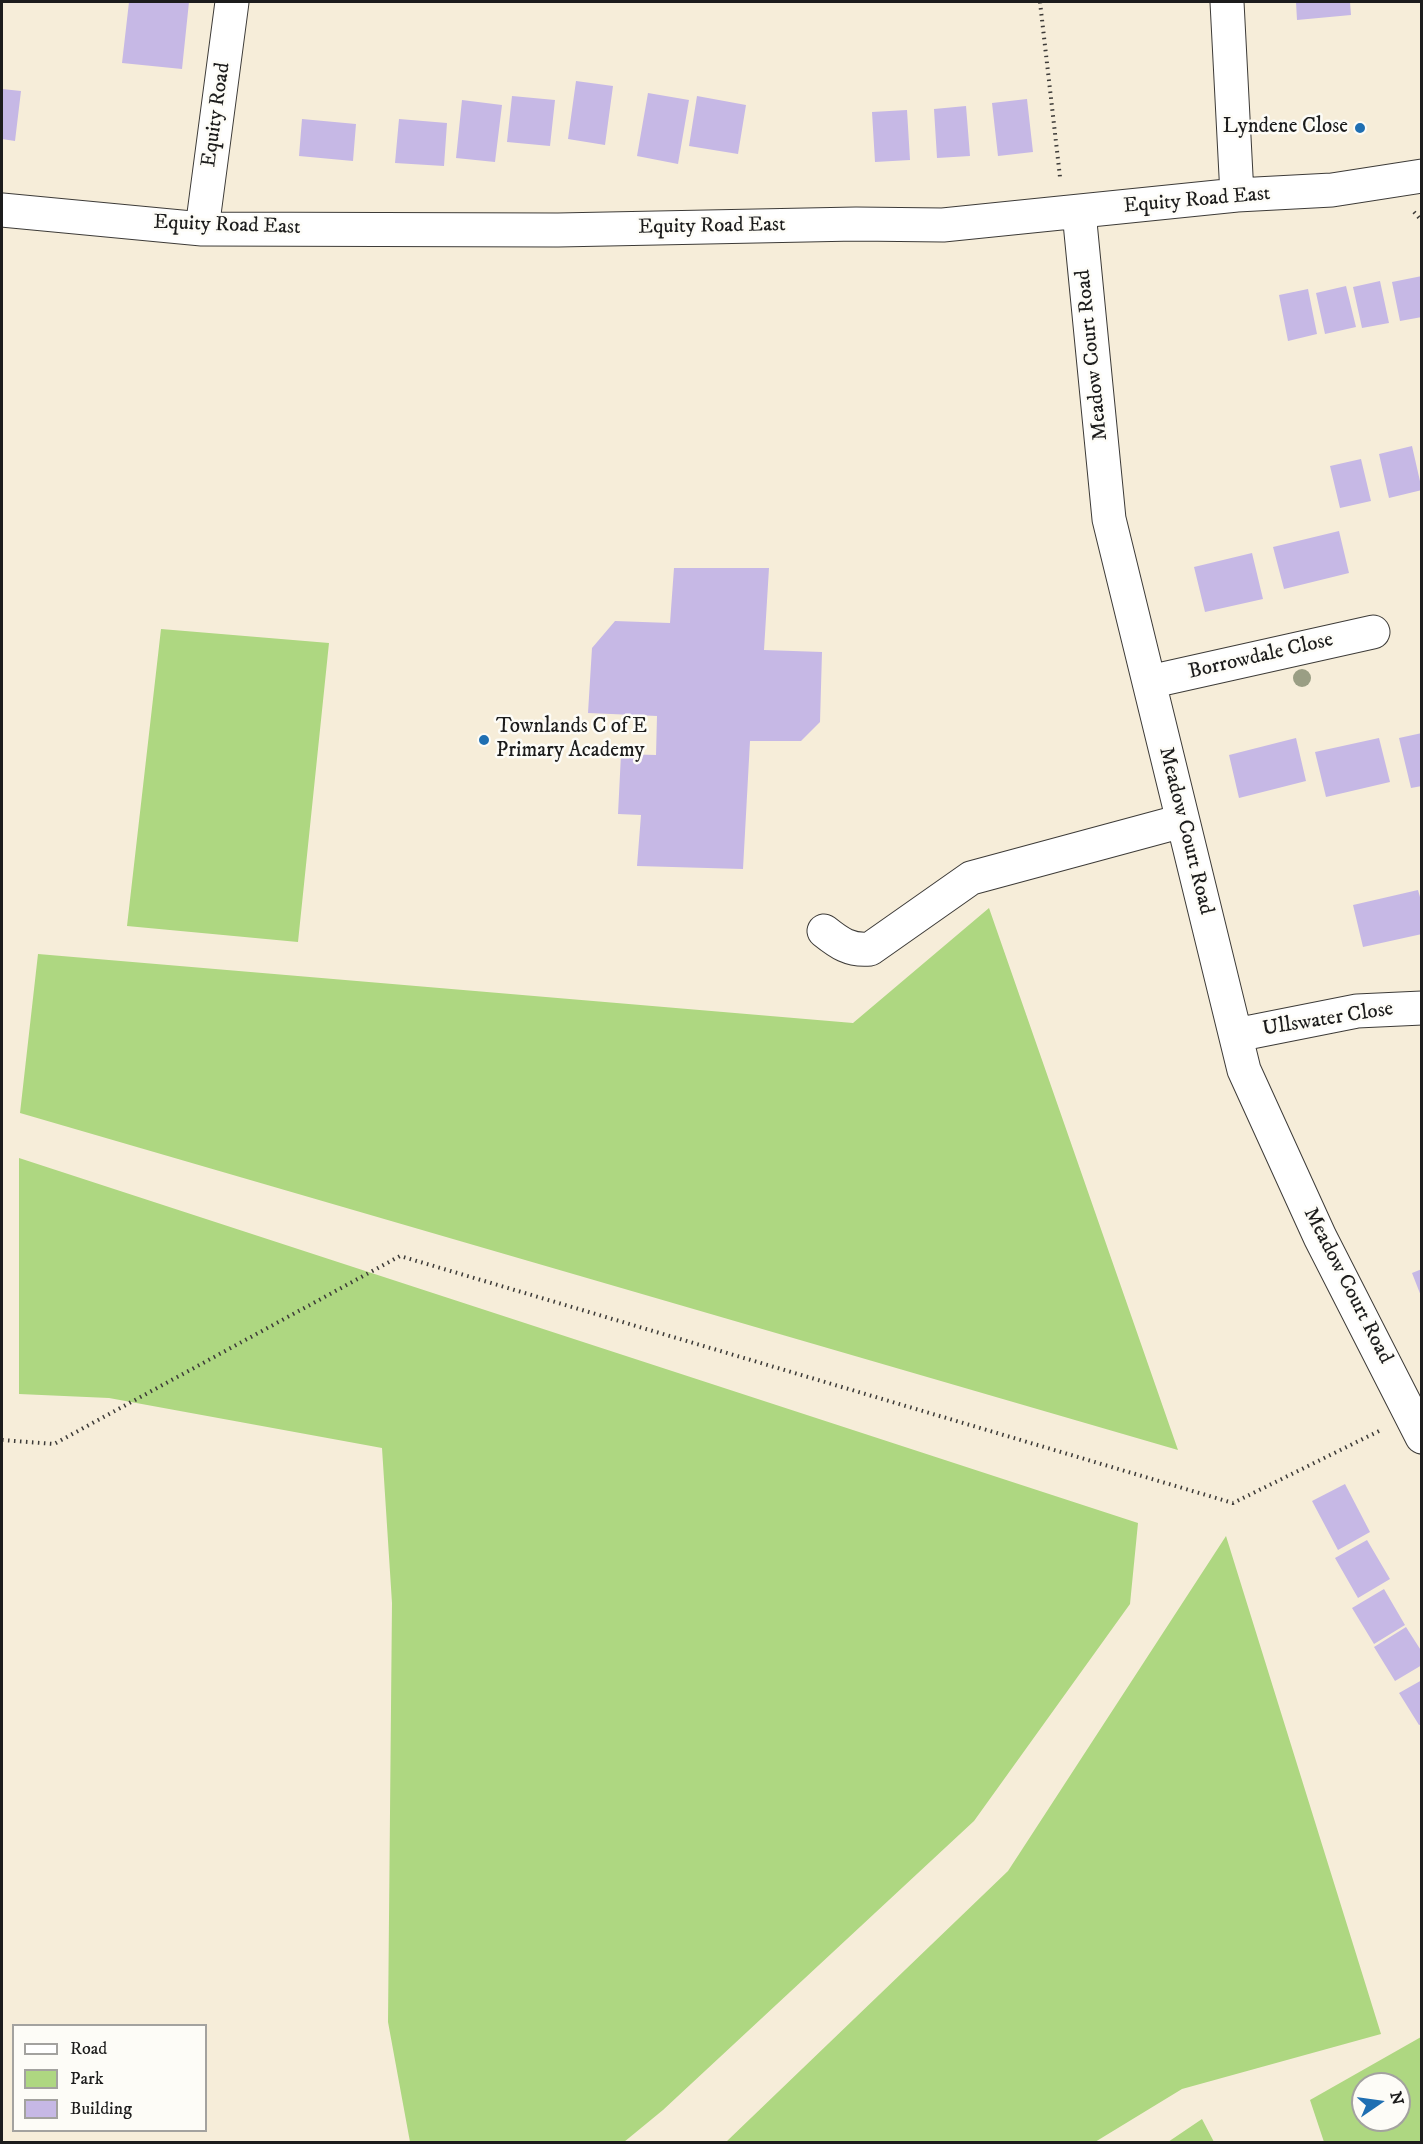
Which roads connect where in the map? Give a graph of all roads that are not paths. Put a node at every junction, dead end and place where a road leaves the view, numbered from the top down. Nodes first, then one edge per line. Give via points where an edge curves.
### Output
1 (232, 2) edge
2 (1227, 2) edge
3 (1422, 176) edge
4 (1237, 195) junction
5 (2, 210) edge
6 (1079, 212) junction
7 (202, 229) junction
8 (1373, 632) dead end
9 (1149, 682) junction
10 (1182, 821) junction
11 (824, 931) dead end
12 (1422, 1008) edge
13 (1236, 1035) junction
14 (1414, 1411) edge

1 - 7 street, Equity Road
2 - 4 street
3 - 4 street, Equity Road East via 1332,189
4 - 6 street, Equity Road East
5 - 7 street, Equity Road East
6 - 7 street, Equity Road East via 943,225
6 - 9 street, Meadow Court Road via 1109,519
8 - 9 street, Borrowdale Close
9 - 10 street, Meadow Court Road
10 - 11 street via 970,878 870,949 848,948
10 - 13 street, Meadow Court Road
12 - 13 street, Ullswater Close via 1357,1011
13 - 14 street, Meadow Court Road via 1244,1070 1320,1237

